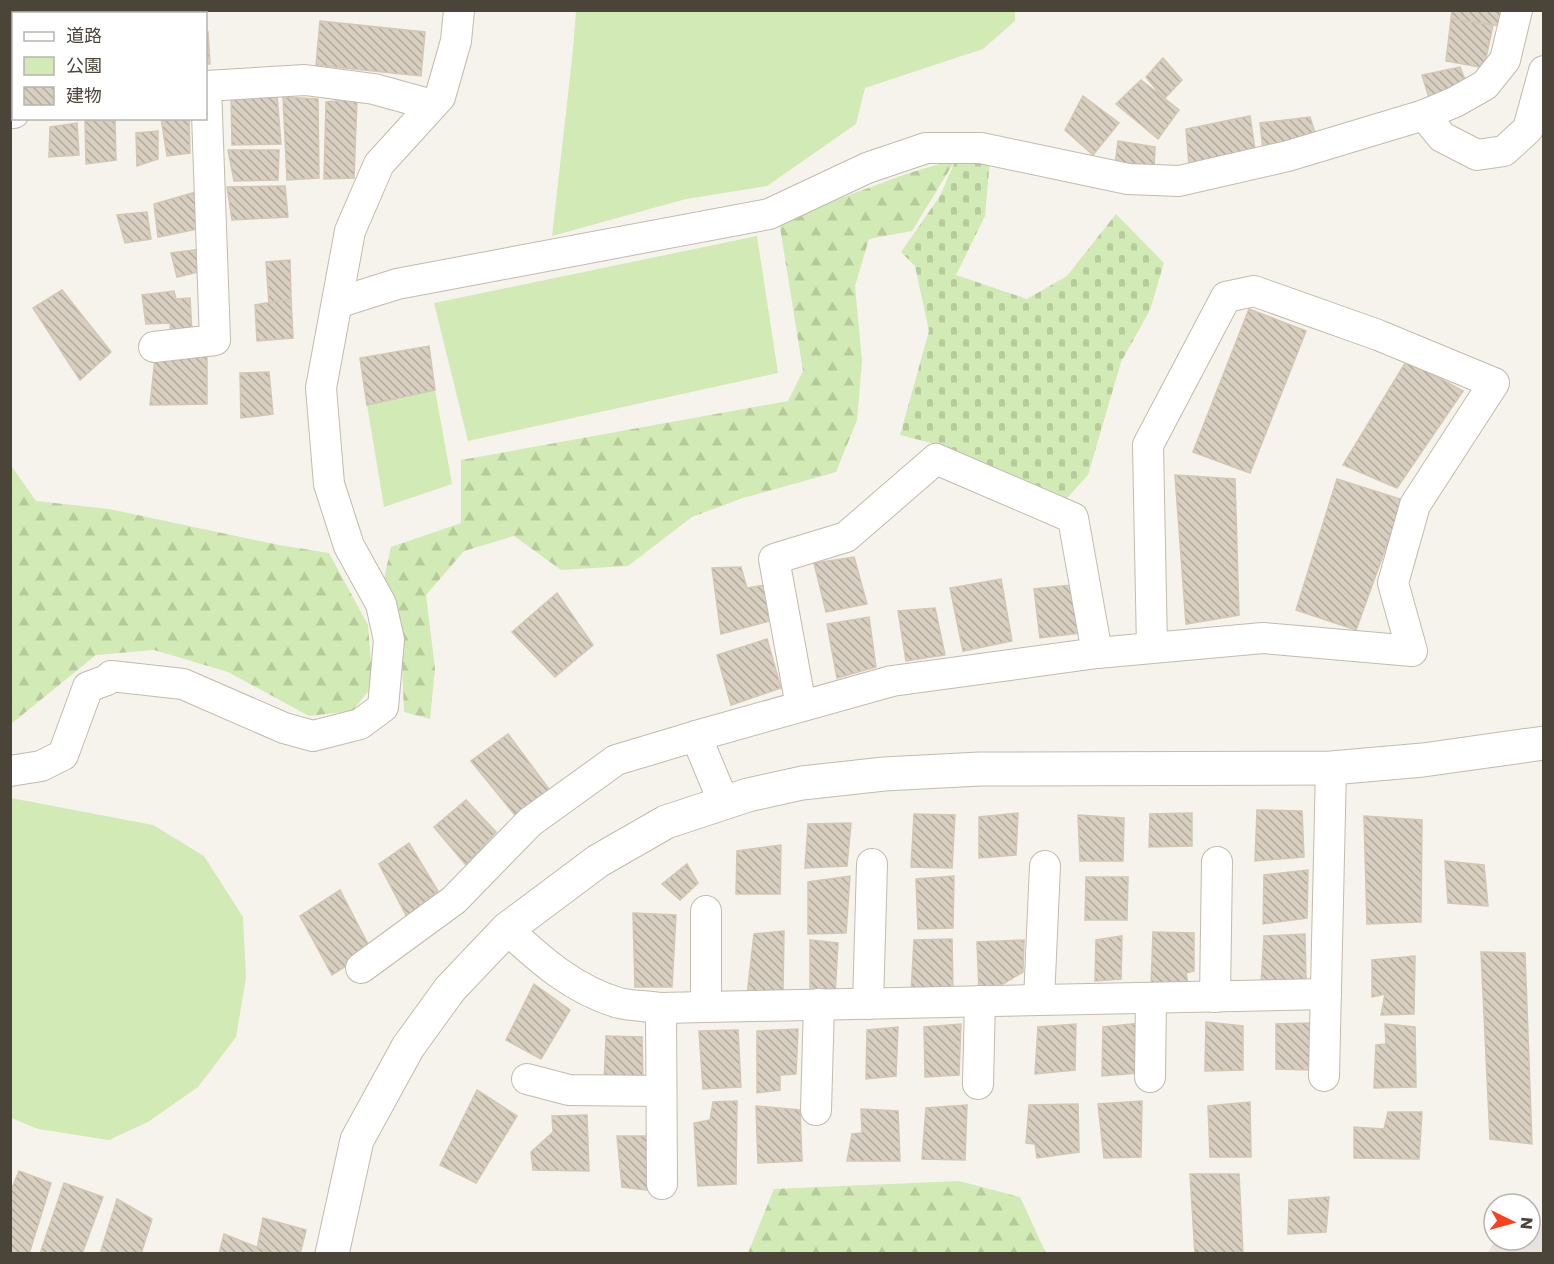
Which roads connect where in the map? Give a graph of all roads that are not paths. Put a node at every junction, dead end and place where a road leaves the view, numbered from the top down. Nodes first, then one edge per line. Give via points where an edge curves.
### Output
1 (459, 10) edge
2 (1517, 10) edge
3 (1544, 71) edge
4 (207, 86) edge
5 (432, 105) junction
6 (1424, 115) junction
7 (207, 118) edge
8 (337, 303) junction
9 (154, 347) dead end
10 (1152, 648) junction
11 (1097, 653) junction
12 (801, 706) junction
13 (696, 736) junction
14 (1544, 743) edge
15 (1331, 768) junction
16 (10, 771) edge
17 (724, 803) junction
18 (1217, 862) dead end
19 (872, 864) dead end
20 (1045, 866) dead end
21 (706, 911) dead end
22 (507, 929) junction
23 (361, 968) dead end
24 (1326, 994) junction
25 (1215, 997) junction
26 (1150, 998) junction
27 (1039, 1000) junction
28 (980, 1001) junction
29 (819, 1004) junction
30 (868, 1004) junction
31 (706, 1007) junction
32 (661, 1008) junction
33 (1324, 1076) dead end
34 (1150, 1077) dead end
35 (527, 1079) dead end
36 (978, 1084) dead end
37 (661, 1091) junction
38 (816, 1110) dead end
39 (662, 1184) dead end
40 (332, 1254) edge

1 - 5 street via 456,41 440,97
2 - 6 street via 1505,60 1485,85
3 - 6 street via 1528,129 1504,150 1477,155 1442,137
4 - 5 street via 305,80 374,89
5 - 8 street via 379,164 350,231
6 - 8 street via 1288,156 1179,181 1128,179 981,148 926,148 867,168 769,214 397,284
7 - 9 street via 214,340
8 - 16 street via 321,388 329,484 349,546 381,604 389,640 383,707 360,724 313,736 284,728 183,684 111,676 88,687 63,755 41,766
10 - 10 street via 1148,445 1226,297 1254,291 1378,334 1494,383 1415,505 1393,583 1412,651 1263,638
10 - 11 street
11 - 12 street via 892,681
11 - 12 street via 1073,518 936,459 846,537 774,559
12 - 13 street
13 - 17 street
13 - 23 street via 616,760 530,822 454,900
14 - 15 street
15 - 17 street via 980,769 884,774 802,783
15 - 24 street
17 - 22 street via 666,822 598,861
18 - 25 street
19 - 30 street
20 - 27 street
21 - 31 street
22 - 32 street via 537,957 581,988 620,1003
22 - 40 street via 450,989 408,1047 357,1140
24 - 25 street
24 - 33 street
25 - 26 street
26 - 27 street
26 - 34 street
27 - 28 street
28 - 30 street
28 - 36 street
29 - 30 street
29 - 31 street
29 - 38 street
31 - 32 street
32 - 37 street
35 - 37 street via 569,1090
37 - 39 street

